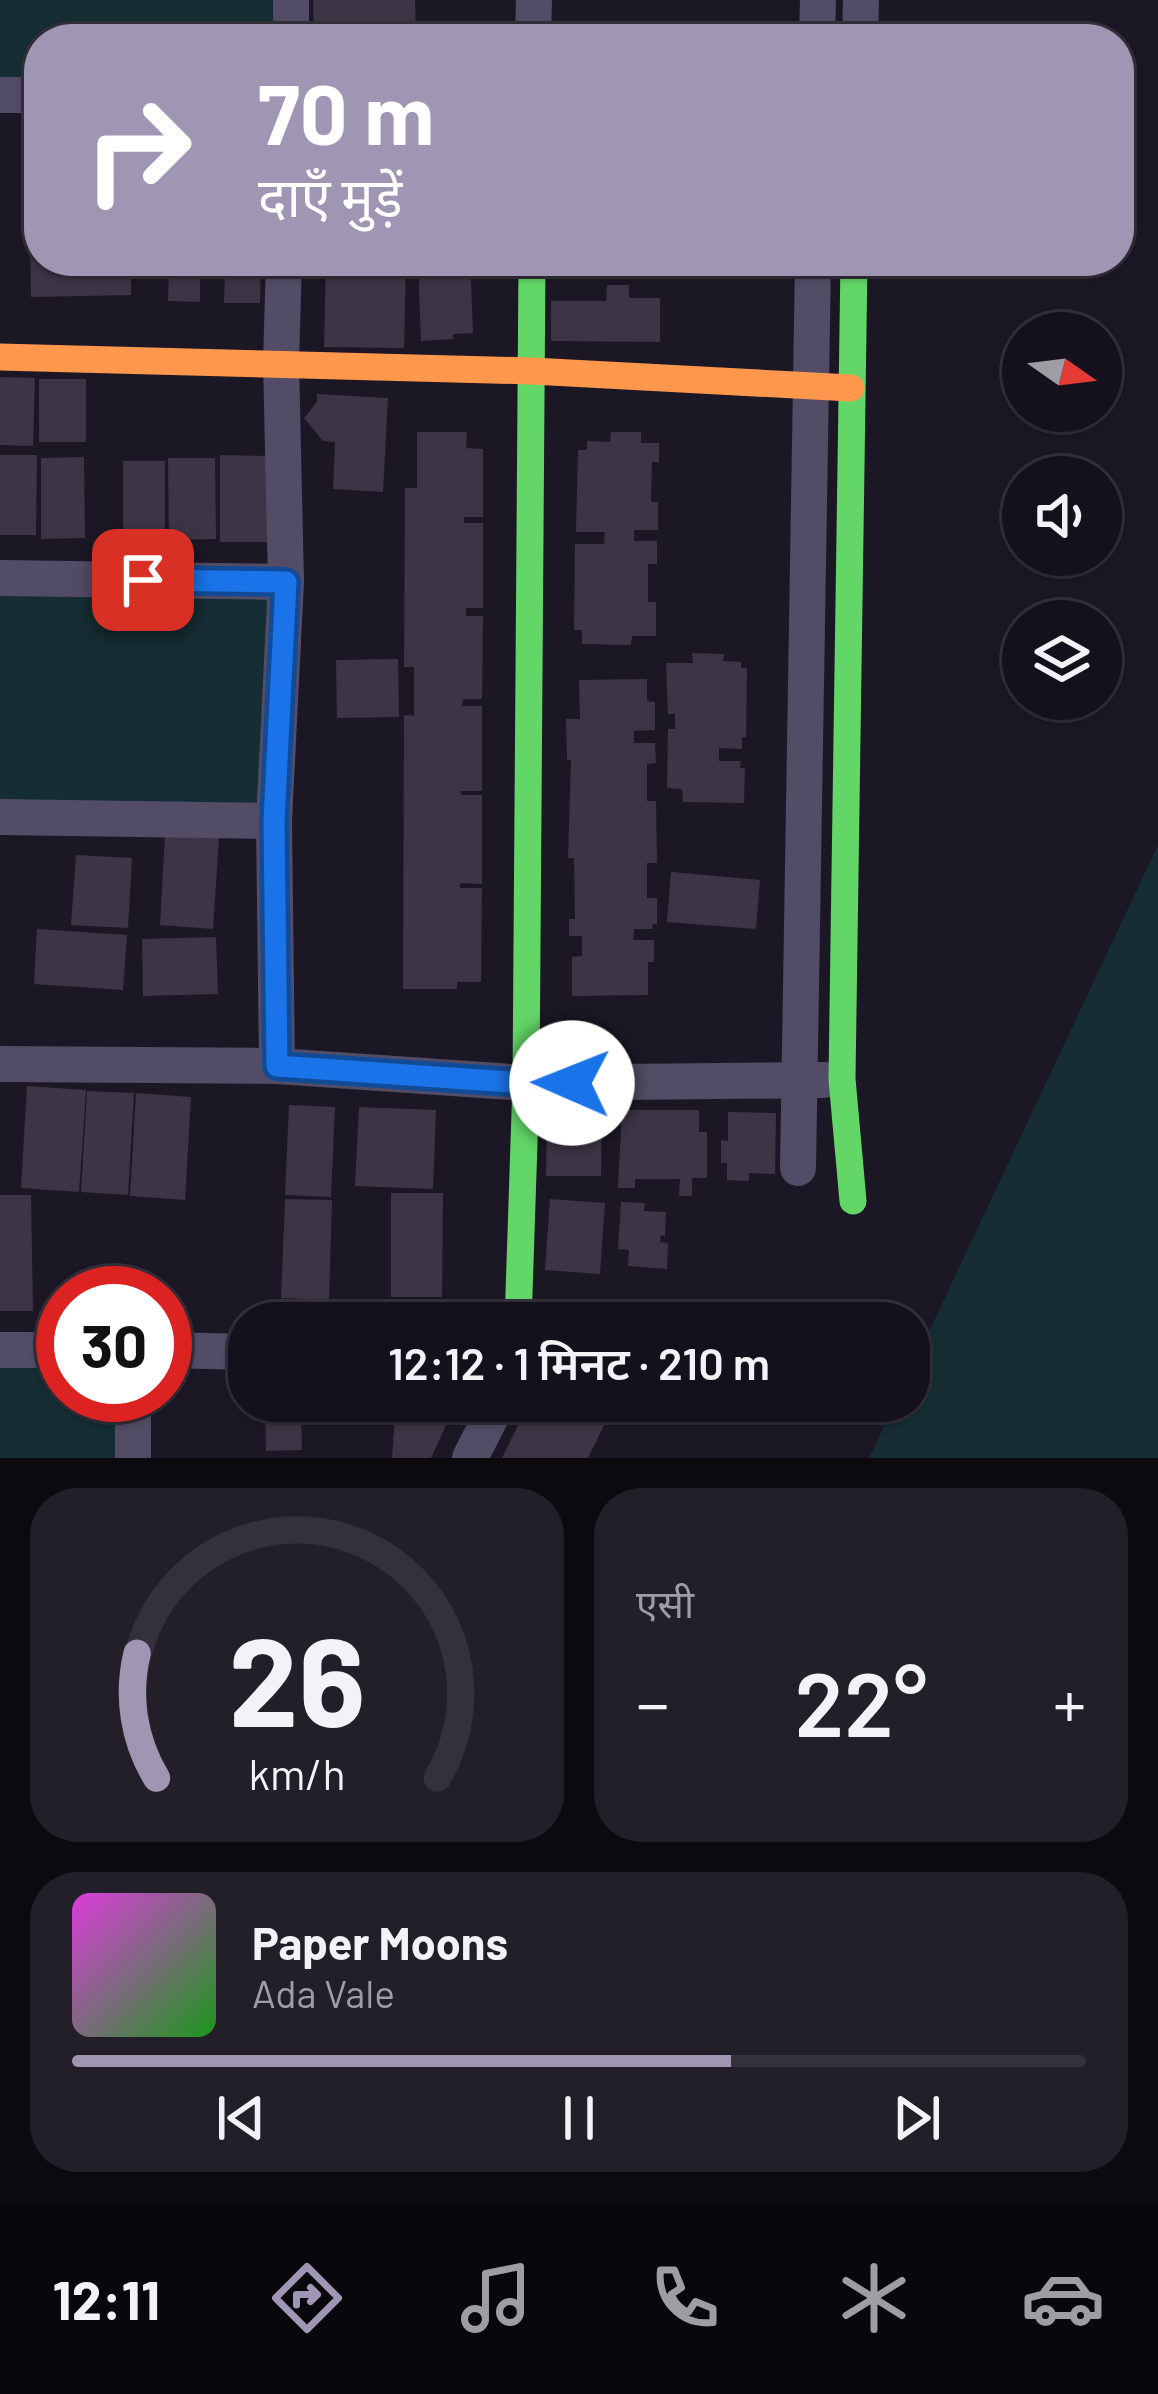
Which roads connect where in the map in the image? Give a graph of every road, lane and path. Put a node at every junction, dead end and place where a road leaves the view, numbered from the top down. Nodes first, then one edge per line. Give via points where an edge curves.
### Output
1 (284, 276) edge
2 (532, 276) edge
3 (813, 276) edge
4 (854, 276) edge
5 (0, 357) edge
6 (281, 362) junction
7 (532, 370) junction
8 (810, 386) junction
9 (851, 388) junction
10 (0, 578) edge
11 (286, 582) junction
12 (0, 817) edge
13 (274, 821) junction
14 (0, 1064) edge
15 (277, 1066) junction
16 (842, 1079) junction
17 (802, 1081) junction
18 (526, 1083) junction
19 (799, 1168) dead end
20 (854, 1201) dead end
21 (519, 1302) edge
22 (0, 1350) edge
23 (36, 1350) edge
24 (192, 1351) edge
25 (228, 1352) edge
26 (133, 1422) edge
27 (488, 1422) edge
28 (133, 1458) edge
29 (470, 1458) edge

1 - 6 street
2 - 7 street
3 - 8 street
4 - 9 street
5 - 6 street
6 - 7 street
6 - 11 street
7 - 8 street
7 - 18 street
8 - 9 street
8 - 17 street
9 - 16 street
10 - 11 street
11 - 13 street
12 - 13 street
13 - 15 street
14 - 15 street
15 - 18 street
16 - 17 street
16 - 20 street
17 - 18 street
17 - 19 street
18 - 21 street
22 - 23 street
24 - 25 street
26 - 28 street
27 - 29 street

